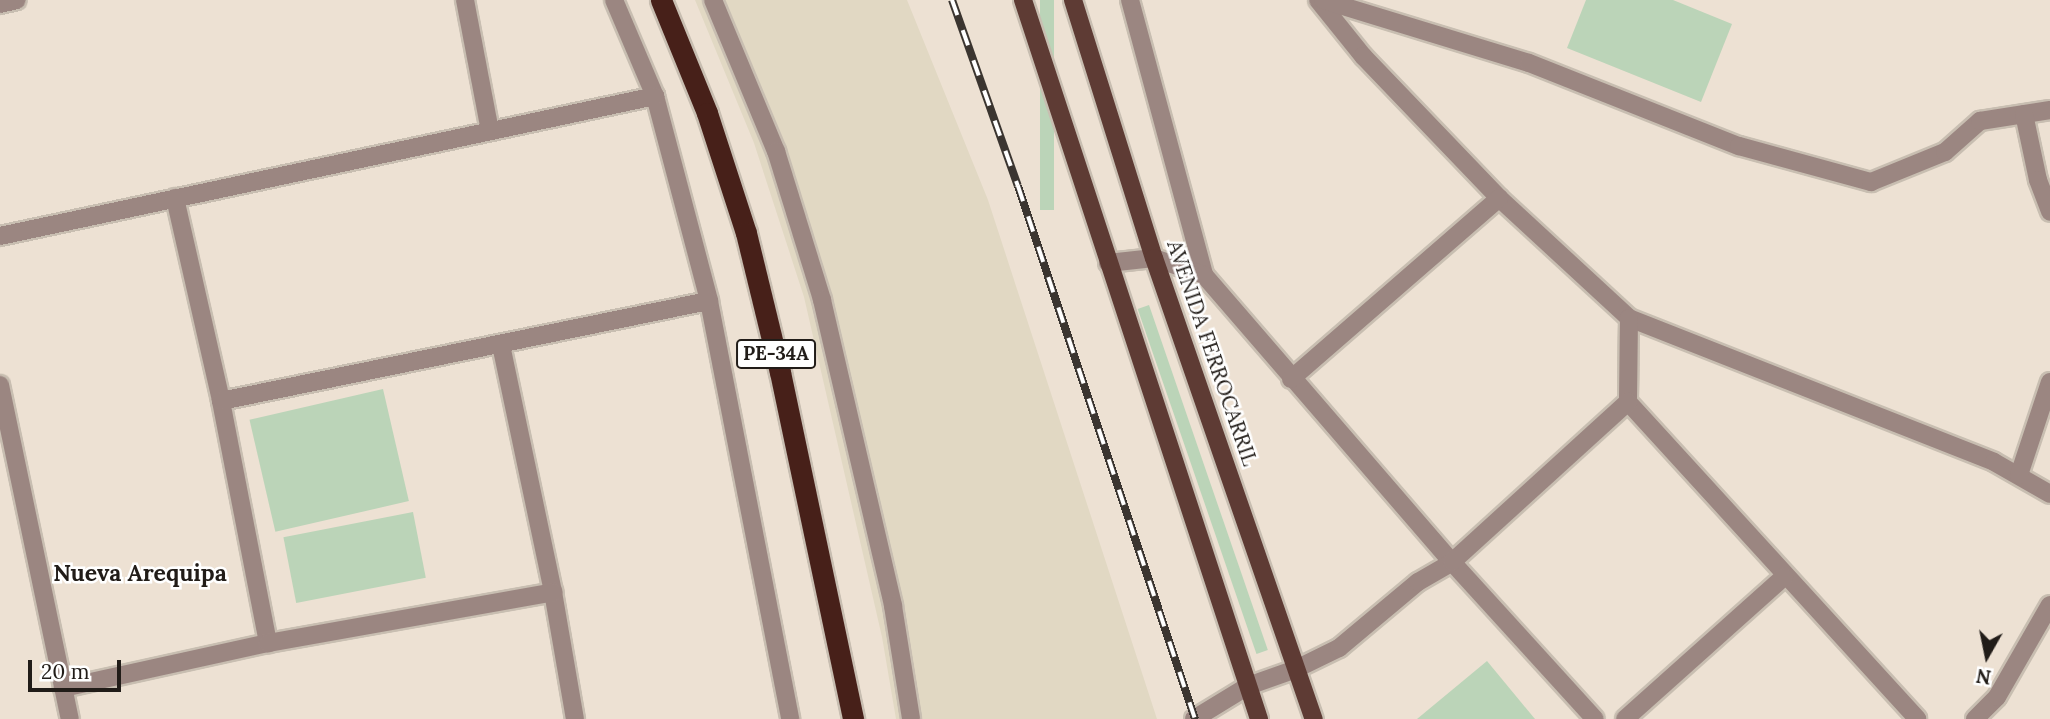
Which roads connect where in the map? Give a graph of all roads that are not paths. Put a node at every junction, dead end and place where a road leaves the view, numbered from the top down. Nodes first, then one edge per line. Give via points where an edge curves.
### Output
1 (16, 0) edge
2 (465, 0) edge
3 (614, 0) edge
4 (662, 0) edge
5 (713, 0) edge
6 (1023, 0) edge
7 (1073, 0) edge
8 (1130, 0) edge
9 (1320, 0) edge
10 (0, 4) edge
11 (656, 96) junction
12 (2050, 110) edge
13 (2024, 114) junction
14 (490, 131) junction
15 (175, 198) junction
16 (1499, 198) junction
17 (2050, 212) edge
18 (0, 236) edge
19 (1154, 258) junction
20 (1108, 263) junction
21 (1203, 275) junction
22 (709, 301) junction
23 (1629, 318) junction
24 (501, 345) junction
25 (1291, 379) junction
26 (2050, 382) edge
27 (0, 385) edge
28 (221, 401) junction
29 (1628, 402) junction
30 (2019, 475) junction
31 (2050, 494) edge
32 (1452, 562) junction
33 (1784, 576) junction
34 (554, 592) junction
35 (2050, 604) edge
36 (268, 643) junction
37 (1296, 669) junction
38 (1248, 687) junction
39 (63, 688) junction
40 (70, 719) edge
41 (575, 719) edge
42 (790, 719) edge
43 (853, 719) edge
44 (911, 719) edge
45 (1194, 719) edge
46 (1259, 719) edge
47 (1314, 719) edge
48 (1595, 719) edge
49 (1625, 719) edge
50 (1917, 719) edge
51 (1975, 719) edge

1 - 10 street
2 - 14 street
3 - 11 street
4 - 43 highway, PE-34A via 707,113 746,233
5 - 44 street via 776,151 822,300 893,606
6 - 20 main road
7 - 19 main road, AVENIDA FERROCARRIL
8 - 21 street
9 - 13 street via 1529,63 1739,146 1871,182 1945,152 1980,121
9 - 16 street via 1363,56
11 - 14 street
11 - 22 street
12 - 13 street
13 - 17 street
14 - 15 street
15 - 18 street
15 - 28 street
16 - 23 street
16 - 25 street
19 - 20 street
19 - 21 street
19 - 37 main road, AVENIDA FERROCARRIL
20 - 38 main road
21 - 25 street
22 - 24 street
22 - 42 street
23 - 29 street
23 - 30 street
24 - 28 street
24 - 34 street
25 - 32 street
26 - 30 street
27 - 39 street
28 - 36 street
29 - 32 street
29 - 33 street
30 - 31 street
32 - 37 street via 1418,582 1339,648
32 - 48 street
33 - 49 street
33 - 50 street
34 - 36 street
34 - 41 street
35 - 51 street via 1997,697
36 - 39 street
37 - 38 street
37 - 47 main road, AVENIDA FERROCARRIL
38 - 45 street
38 - 46 main road
39 - 40 street

